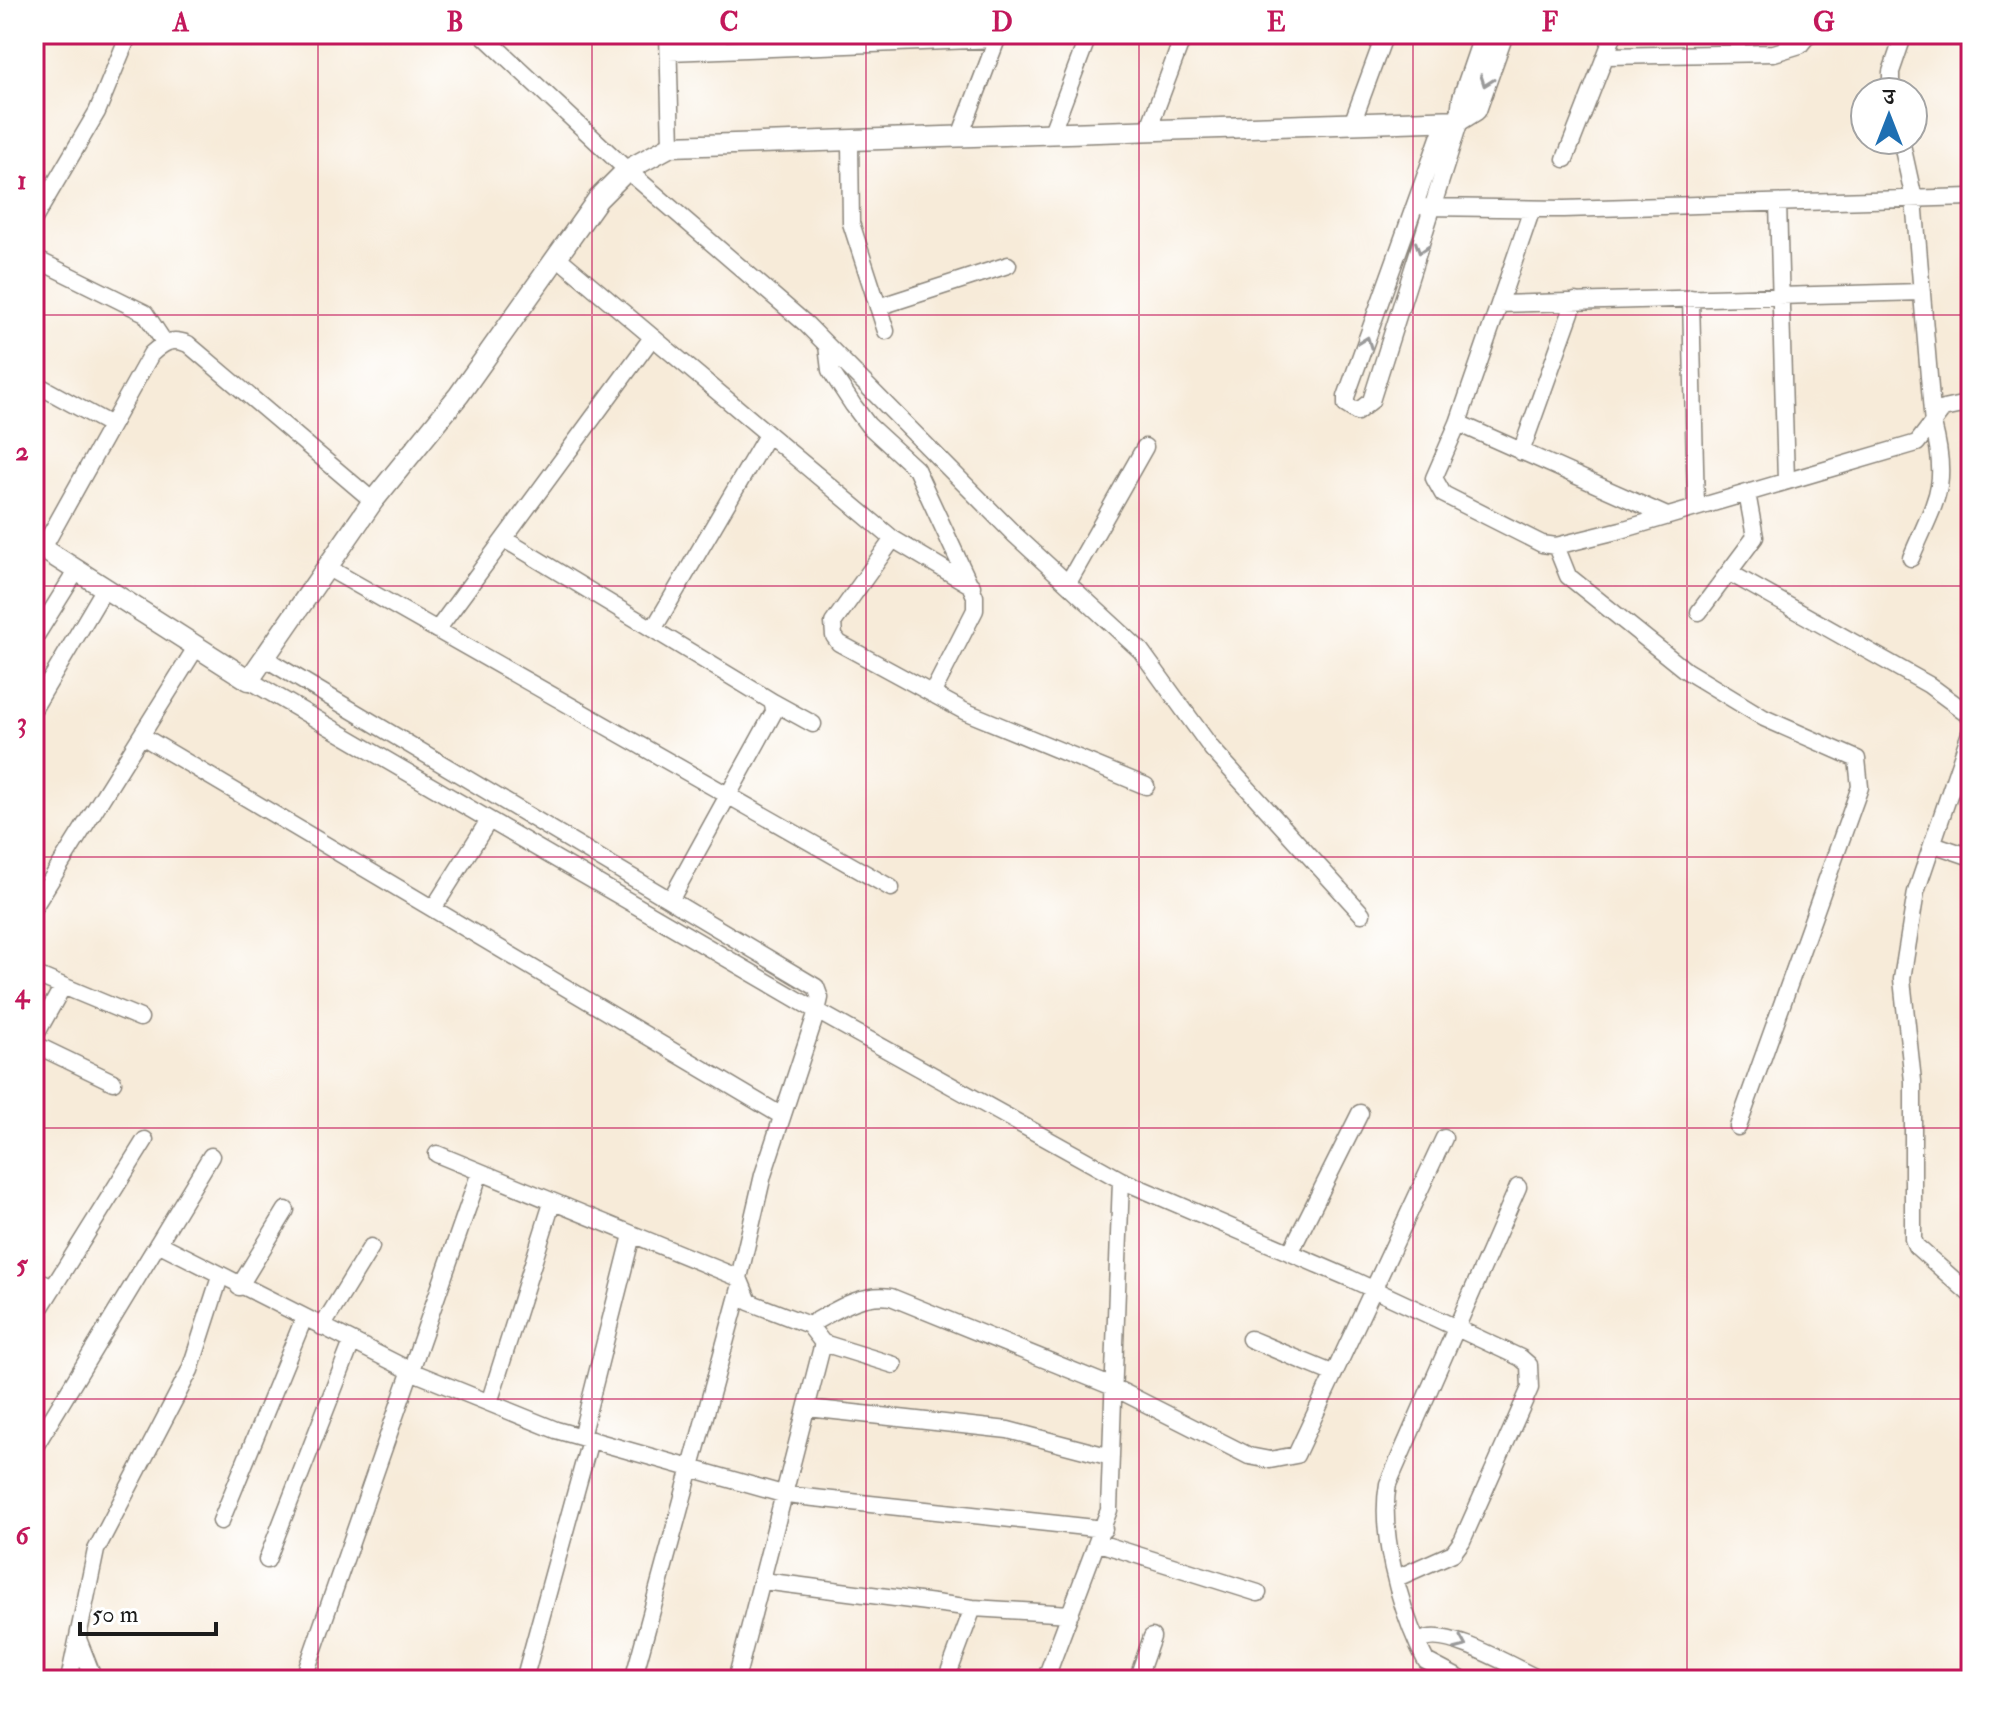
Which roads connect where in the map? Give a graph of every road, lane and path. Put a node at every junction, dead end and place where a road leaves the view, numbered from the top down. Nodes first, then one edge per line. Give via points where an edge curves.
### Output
1 (129, 34) edge
2 (482, 34) edge
3 (668, 34) edge
4 (1089, 34) edge
5 (1184, 34) edge
6 (1385, 34) edge
7 (1485, 34) edge
8 (1503, 34) edge
9 (1614, 34) edge
10 (1809, 34) edge
11 (1904, 34) edge
12 (998, 36) edge
13 (669, 52) junction
14 (1606, 56) junction
15 (1891, 76) edge
16 (1453, 120) junction
17 (1353, 121) junction
18 (1149, 128) junction
19 (1052, 132) junction
20 (960, 136) junction
21 (850, 142) junction
22 (671, 146) junction
23 (1905, 156) edge
24 (1565, 159) dead end
25 (627, 170) junction
26 (1971, 197) edge
27 (1914, 199) junction
28 (1778, 203) junction
29 (1414, 206) junction
30 (1434, 207) junction
31 (1532, 209) junction
32 (34, 219) edge
33 (556, 256) junction
34 (34, 258) edge
35 (1008, 265) dead end
36 (1922, 292) junction
37 (1780, 296) junction
38 (1691, 298) junction
39 (1575, 301) junction
40 (1499, 304) junction
41 (878, 307) junction
42 (886, 331) dead end
43 (651, 339) junction
44 (164, 342) junction
45 (827, 345) junction
46 (34, 383) edge
47 (1971, 403) edge
48 (1458, 423) junction
49 (1933, 424) junction
50 (111, 425) junction
51 (767, 435) junction
52 (1145, 447) dead end
53 (1521, 452) junction
54 (1786, 481) junction
55 (1747, 493) junction
56 (373, 501) junction
57 (1696, 508) junction
58 (1667, 516) junction
59 (504, 539) junction
60 (893, 539) junction
61 (39, 546) edge
62 (1556, 546) junction
63 (1911, 558) dead end
64 (328, 568) junction
65 (77, 570) junction
66 (1730, 573) junction
67 (1068, 583) junction
68 (972, 586) junction
69 (105, 588) junction
70 (1699, 612) dead end
71 (654, 628) junction
72 (437, 630) junction
73 (34, 639) edge
74 (197, 646) junction
75 (266, 659) junction
76 (249, 680) junction
77 (932, 694) junction
78 (773, 702) junction
79 (34, 708) edge
80 (1971, 716) edge
81 (813, 724) dead end
82 (1971, 730) edge
83 (142, 736) junction
84 (440, 763) junction
85 (425, 783) junction
86 (1146, 786) dead end
87 (728, 796) junction
88 (489, 820) junction
89 (1933, 844) junction
90 (1971, 857) edge
91 (891, 888) dead end
92 (671, 899) junction
93 (34, 907) edge
94 (433, 909) junction
95 (1362, 914) dead end
96 (34, 974) edge
97 (63, 986) junction
98 (817, 1011) junction
99 (140, 1018) dead end
100 (34, 1041) edge
101 (113, 1082) dead end
102 (1360, 1113) dead end
103 (782, 1116) junction
104 (1738, 1127) dead end
105 (1444, 1138) dead end
106 (145, 1140) dead end
107 (437, 1154) dead end
108 (211, 1156) dead end
109 (480, 1172) junction
110 (1121, 1180) junction
111 (1518, 1187) dead end
112 (552, 1203) junction
113 (286, 1210) dead end
114 (632, 1235) junction
115 (158, 1243) junction
116 (371, 1247) dead end
117 (1290, 1253) junction
118 (220, 1277) junction
119 (34, 1279) edge
120 (739, 1283) junction
121 (239, 1287) junction
122 (53, 1288) junction
123 (1373, 1289) junction
124 (1971, 1295) edge
125 (34, 1318) edge
126 (304, 1318) junction
127 (809, 1325) junction
128 (322, 1327) junction
129 (1455, 1327) junction
130 (1250, 1339) dead end
131 (352, 1342) junction
132 (823, 1343) junction
133 (894, 1365) dead end
134 (413, 1372) junction
135 (1334, 1374) junction
136 (1113, 1387) junction
137 (489, 1403) junction
138 (808, 1408) junction
139 (585, 1438) junction
140 (34, 1448) edge
141 (1111, 1457) junction
142 (691, 1468) junction
143 (786, 1495) junction
144 (221, 1521) dead end
145 (1101, 1536) junction
146 (267, 1560) dead end
147 (1397, 1578) junction
148 (763, 1581) junction
149 (1258, 1593) dead end
150 (973, 1608) junction
151 (1070, 1614) junction
152 (1152, 1637) dead end
153 (78, 1638) junction
154 (1419, 1647) junction
155 (69, 1680) edge
156 (94, 1680) edge
157 (303, 1680) edge
158 (524, 1680) edge
159 (633, 1680) edge
160 (736, 1680) edge
161 (946, 1680) edge
162 (1045, 1680) edge
163 (1137, 1680) edge
164 (1462, 1680) edge
165 (1541, 1680) edge

1 - 32 street via 97,112
2 - 25 street
3 - 13 street
4 - 19 street
5 - 18 street
6 - 17 street
7 - 16 street
8 -> 16 street via 1476,110
9 - 14 street
10 - 14 street via 1800,45 1774,53
11 - 15 street
12 - 13 street
12 - 20 street
13 - 22 street
14 - 24 street
16 - 17 street
16 - 29 street
16 - 30 street
17 - 18 street
18 - 19 street
19 - 20 street
20 - 21 street
21 - 22 street
21 - 41 street via 851,223
22 - 25 street
23 - 27 street
25 - 33 street
25 - 45 street
26 - 27 street
27 - 28 street
27 - 36 street
28 - 31 street
28 - 37 street
29 - 30 street
30 -> 29 street via 1371,401 1357,412 1346,405 1346,397
30 - 31 street
31 - 40 street
33 - 43 street
33 - 56 street via 459,395
34 - 44 street via 145,313
35 - 41 street
36 - 37 street
36 - 49 street
37 - 38 street
37 - 54 street
38 - 39 street
38 - 57 street
39 - 40 street
39 - 53 street
40 - 48 street
41 - 42 street
43 - 51 street
43 - 59 street
44 - 50 street via 151,354
44 - 56 street via 188,344
45 - 67 street
45 - 68 street via 830,370 853,405 916,469
46 - 50 street
47 - 49 street via 1943,409
48 - 53 street
48 - 62 street via 1435,486 1542,544
49 - 54 street via 1917,443
49 - 63 street via 1943,460 1941,486
50 - 61 street
51 - 60 street
51 - 71 street
52 - 67 street
53 - 58 street
54 - 55 street
55 - 57 street
55 - 66 street via 1755,537
56 - 64 street
57 - 58 street
58 - 62 street
59 - 71 street
59 - 72 street
60 - 68 street
60 - 77 street via 833,623 834,636
61 - 65 street
62 - 104 street via 1568,576 1685,670 1764,718 1842,750 1860,766 1860,787
64 - 72 street
64 - 75 street
65 - 69 street
65 - 73 street
66 - 70 street
66 - 80 street via 1929,685
67 - 95 street via 1141,651 1212,749
68 - 77 street via 975,610
69 - 74 street
69 - 79 street
71 - 78 street
72 - 87 street
74 - 76 street
74 - 83 street
75 - 76 street
75 - 84 street
76 - 85 street
77 - 86 street
78 - 81 street
78 - 87 street via 774,712
82 - 89 street
83 - 93 street
83 - 94 street
84 - 85 street
84 - 92 street
85 - 88 street
87 - 91 street
87 - 92 street
88 - 94 street
88 - 98 street
89 - 90 street
89 - 124 street via 1916,892 1902,979 1913,1092 1912,1231 1916,1246
92 - 98 street via 816,987
94 - 103 street
96 - 97 street
97 - 99 street
97 - 100 street
98 - 103 street
98 - 110 street
100 - 101 street
102 - 117 street
103 - 120 street
105 - 123 street
106 - 122 street
107 - 109 street
108 - 115 street
109 - 112 street
109 - 134 street
110 - 117 street
110 - 136 street
111 - 129 street
112 - 114 street
112 - 137 street
113 - 121 street
114 - 120 street
114 - 139 street
115 - 118 street
115 - 140 street
116 - 128 street
117 - 123 street
118 - 121 street
118 - 153 street via 190,1370 96,1550
119 - 122 street
120 - 127 street via 749,1302
120 - 142 street
121 - 126 street
122 - 125 street
123 - 129 street
123 - 135 street
126 - 128 street
126 - 144 street
127 - 132 street
127 - 136 street via 855,1300 891,1297
128 - 131 street
129 - 147 street via 1388,1484 1385,1501
129 - 147 street via 1521,1358 1529,1365 1530,1388 1462,1541 1453,1553
130 - 135 street
131 - 134 street
131 - 146 street
132 - 133 street
132 - 138 street
134 - 137 street
134 - 157 street
135 - 136 street via 1296,1455 1288,1459 1249,1456
136 - 141 street
137 - 139 street
138 - 141 street via 1008,1430
138 - 143 street
139 - 142 street
139 - 158 street
141 - 145 street via 1109,1510
142 - 143 street
142 - 159 street
143 - 145 street
143 - 148 street
145 - 149 street
145 - 151 street
147 - 154 street via 1402,1610
148 - 150 street
148 - 160 street
150 - 151 street
150 - 161 street
151 - 162 street
152 - 163 street
153 - 155 street
153 - 156 street
154 - 164 street via 1426,1661
154 -> 165 street via 1436,1635

